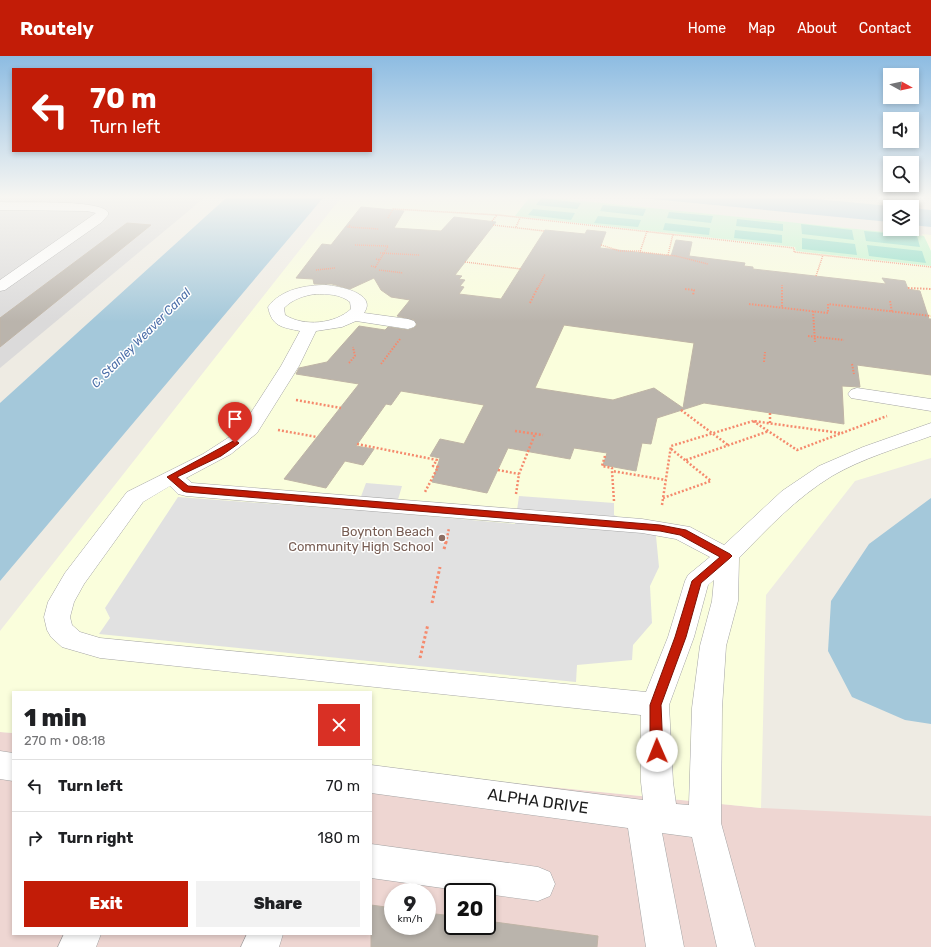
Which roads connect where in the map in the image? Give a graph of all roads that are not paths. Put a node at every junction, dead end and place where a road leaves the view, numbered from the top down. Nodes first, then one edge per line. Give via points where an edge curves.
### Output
1 (68, 240) edge
2 (0, 287) edge
3 (353, 316) junction
4 (408, 324) road end
5 (310, 327) junction
6 (857, 394) dead end
7 (931, 405) edge
8 (931, 429) edge
9 (172, 477) junction
10 (727, 556) junction
11 (656, 705) junction
12 (0, 766) edge
13 (12, 767) edge
14 (372, 779) edge
15 (651, 816) junction
16 (705, 823) junction
17 (372, 861) edge
18 (538, 884) dead end
19 (83, 935) edge
20 (265, 935) edge
21 (77, 947) edge
22 (260, 947) edge
23 (665, 947) edge
24 (736, 947) edge

1 - 2 street
3 - 4 street
3 - 5 street via 330,325
3 - 5 street via 360,308 358,300 333,290 298,293 284,299 276,307 279,319 292,325
5 - 9 street via 296,356 250,429 227,449
6 - 7 street
8 - 10 street via 846,461 813,479 774,511
9 - 10 street via 186,489 660,528 682,532
9 - 11 street via 135,497 74,579 61,602 57,617 60,630 71,640 100,648
10 - 11 street via 697,581
10 - 16 street via 725,601 713,646 707,708
11 - 15 street via 658,782
12 - 13 street
14 - 15 street, ALPHA DRIVE
15 - 16 street, ALPHA DRIVE
15 - 23 street
16 - 24 street
17 - 18 street
19 - 21 street
20 - 22 street

